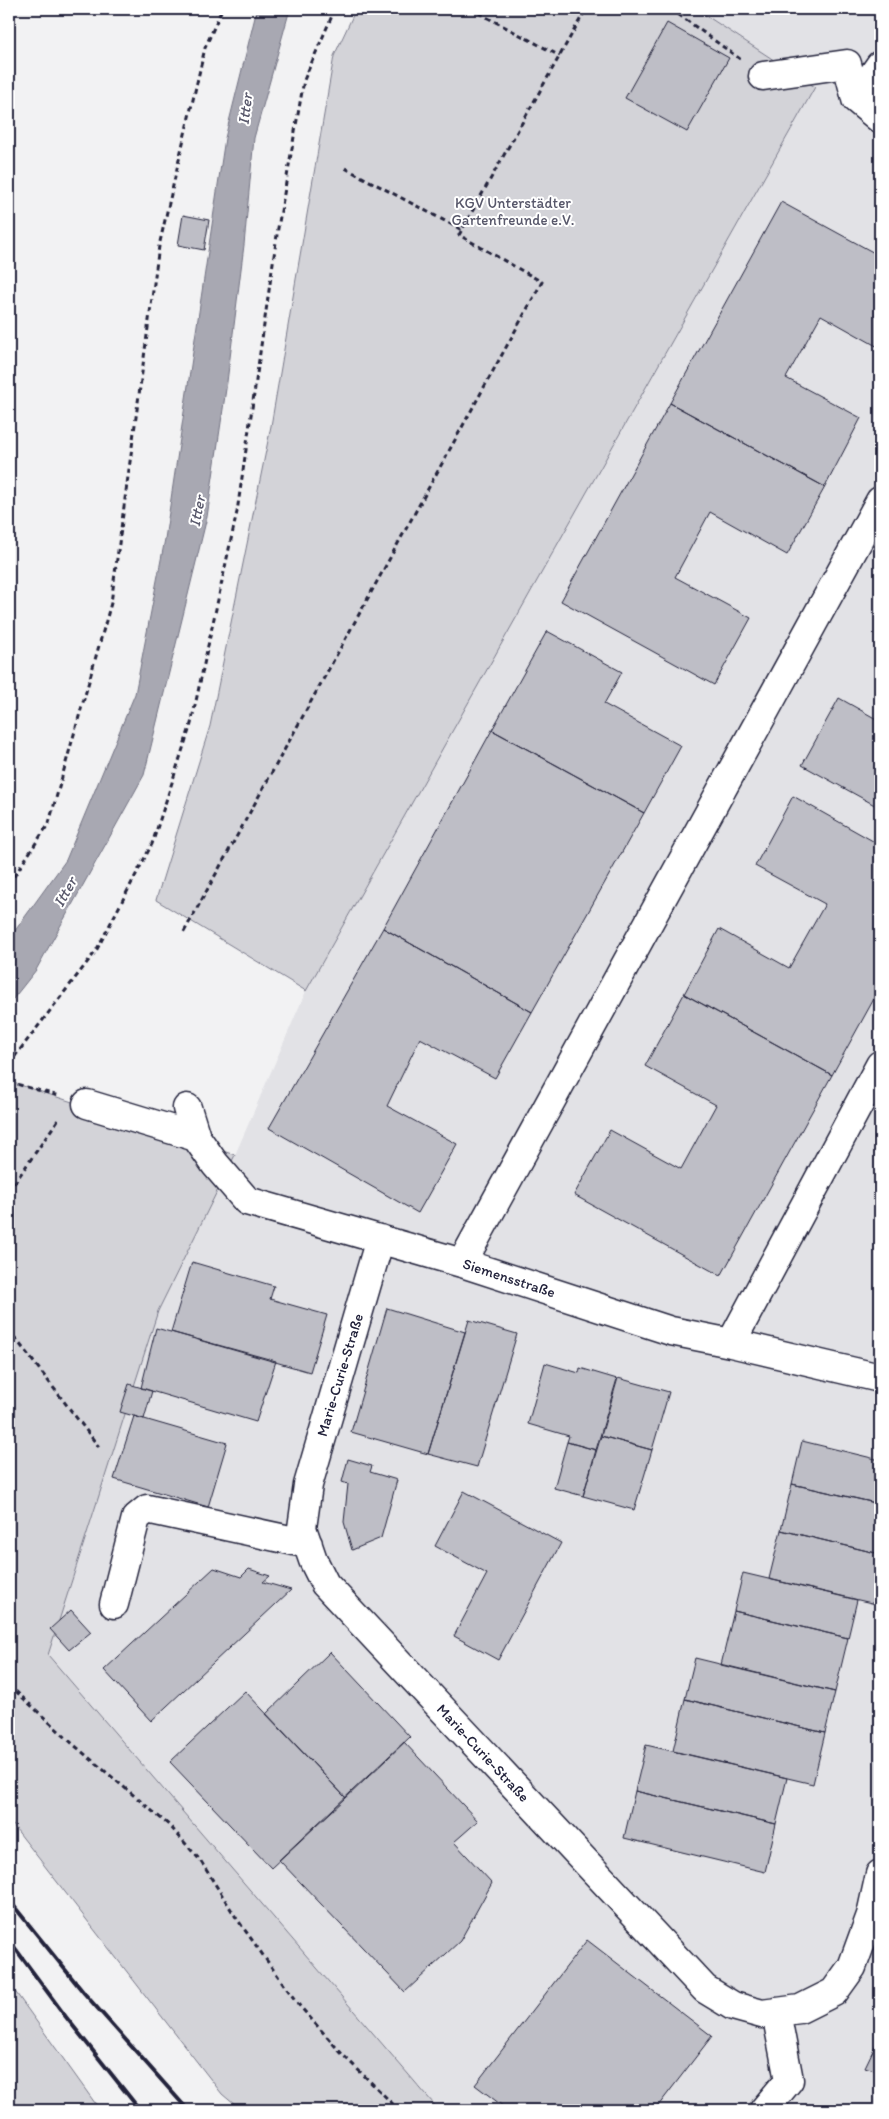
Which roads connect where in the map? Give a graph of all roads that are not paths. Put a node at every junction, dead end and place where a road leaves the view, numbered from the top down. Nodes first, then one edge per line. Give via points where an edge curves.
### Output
1 (880, 65) edge
2 (763, 76) road end
3 (856, 99) junction
4 (880, 119) edge
5 (880, 501) edge
6 (880, 1065) edge
7 (79, 1102) road end
8 (187, 1108) dead end
9 (196, 1136) junction
10 (380, 1239) junction
11 (462, 1263) junction
12 (731, 1343) junction
13 (880, 1378) edge
14 (308, 1544) junction
15 (114, 1604) dead end
16 (880, 1874) edge
17 (776, 2012) junction
18 (764, 2110) edge

1 - 3 street
2 - 3 street via 847,64
3 - 4 street
5 - 11 street
6 - 12 street
7 - 9 street
8 - 9 street, Siemensstraße
9 - 10 street, Siemensstraße via 247,1201
10 - 11 street, Siemensstraße
10 - 14 street, Marie-Curie-Straße via 308,1485 302,1528
11 - 12 street, Siemensstraße via 671,1331
12 - 13 street, Siemensstraße
14 - 15 street via 147,1509 136,1518
14 - 17 street, Marie-Curie-Straße via 325,1584 705,1990 733,2006 762,2014
16 - 17 street, Marie-Curie-Straße via 871,1915 852,1967 834,1992 800,2009
17 - 18 street via 790,2080

